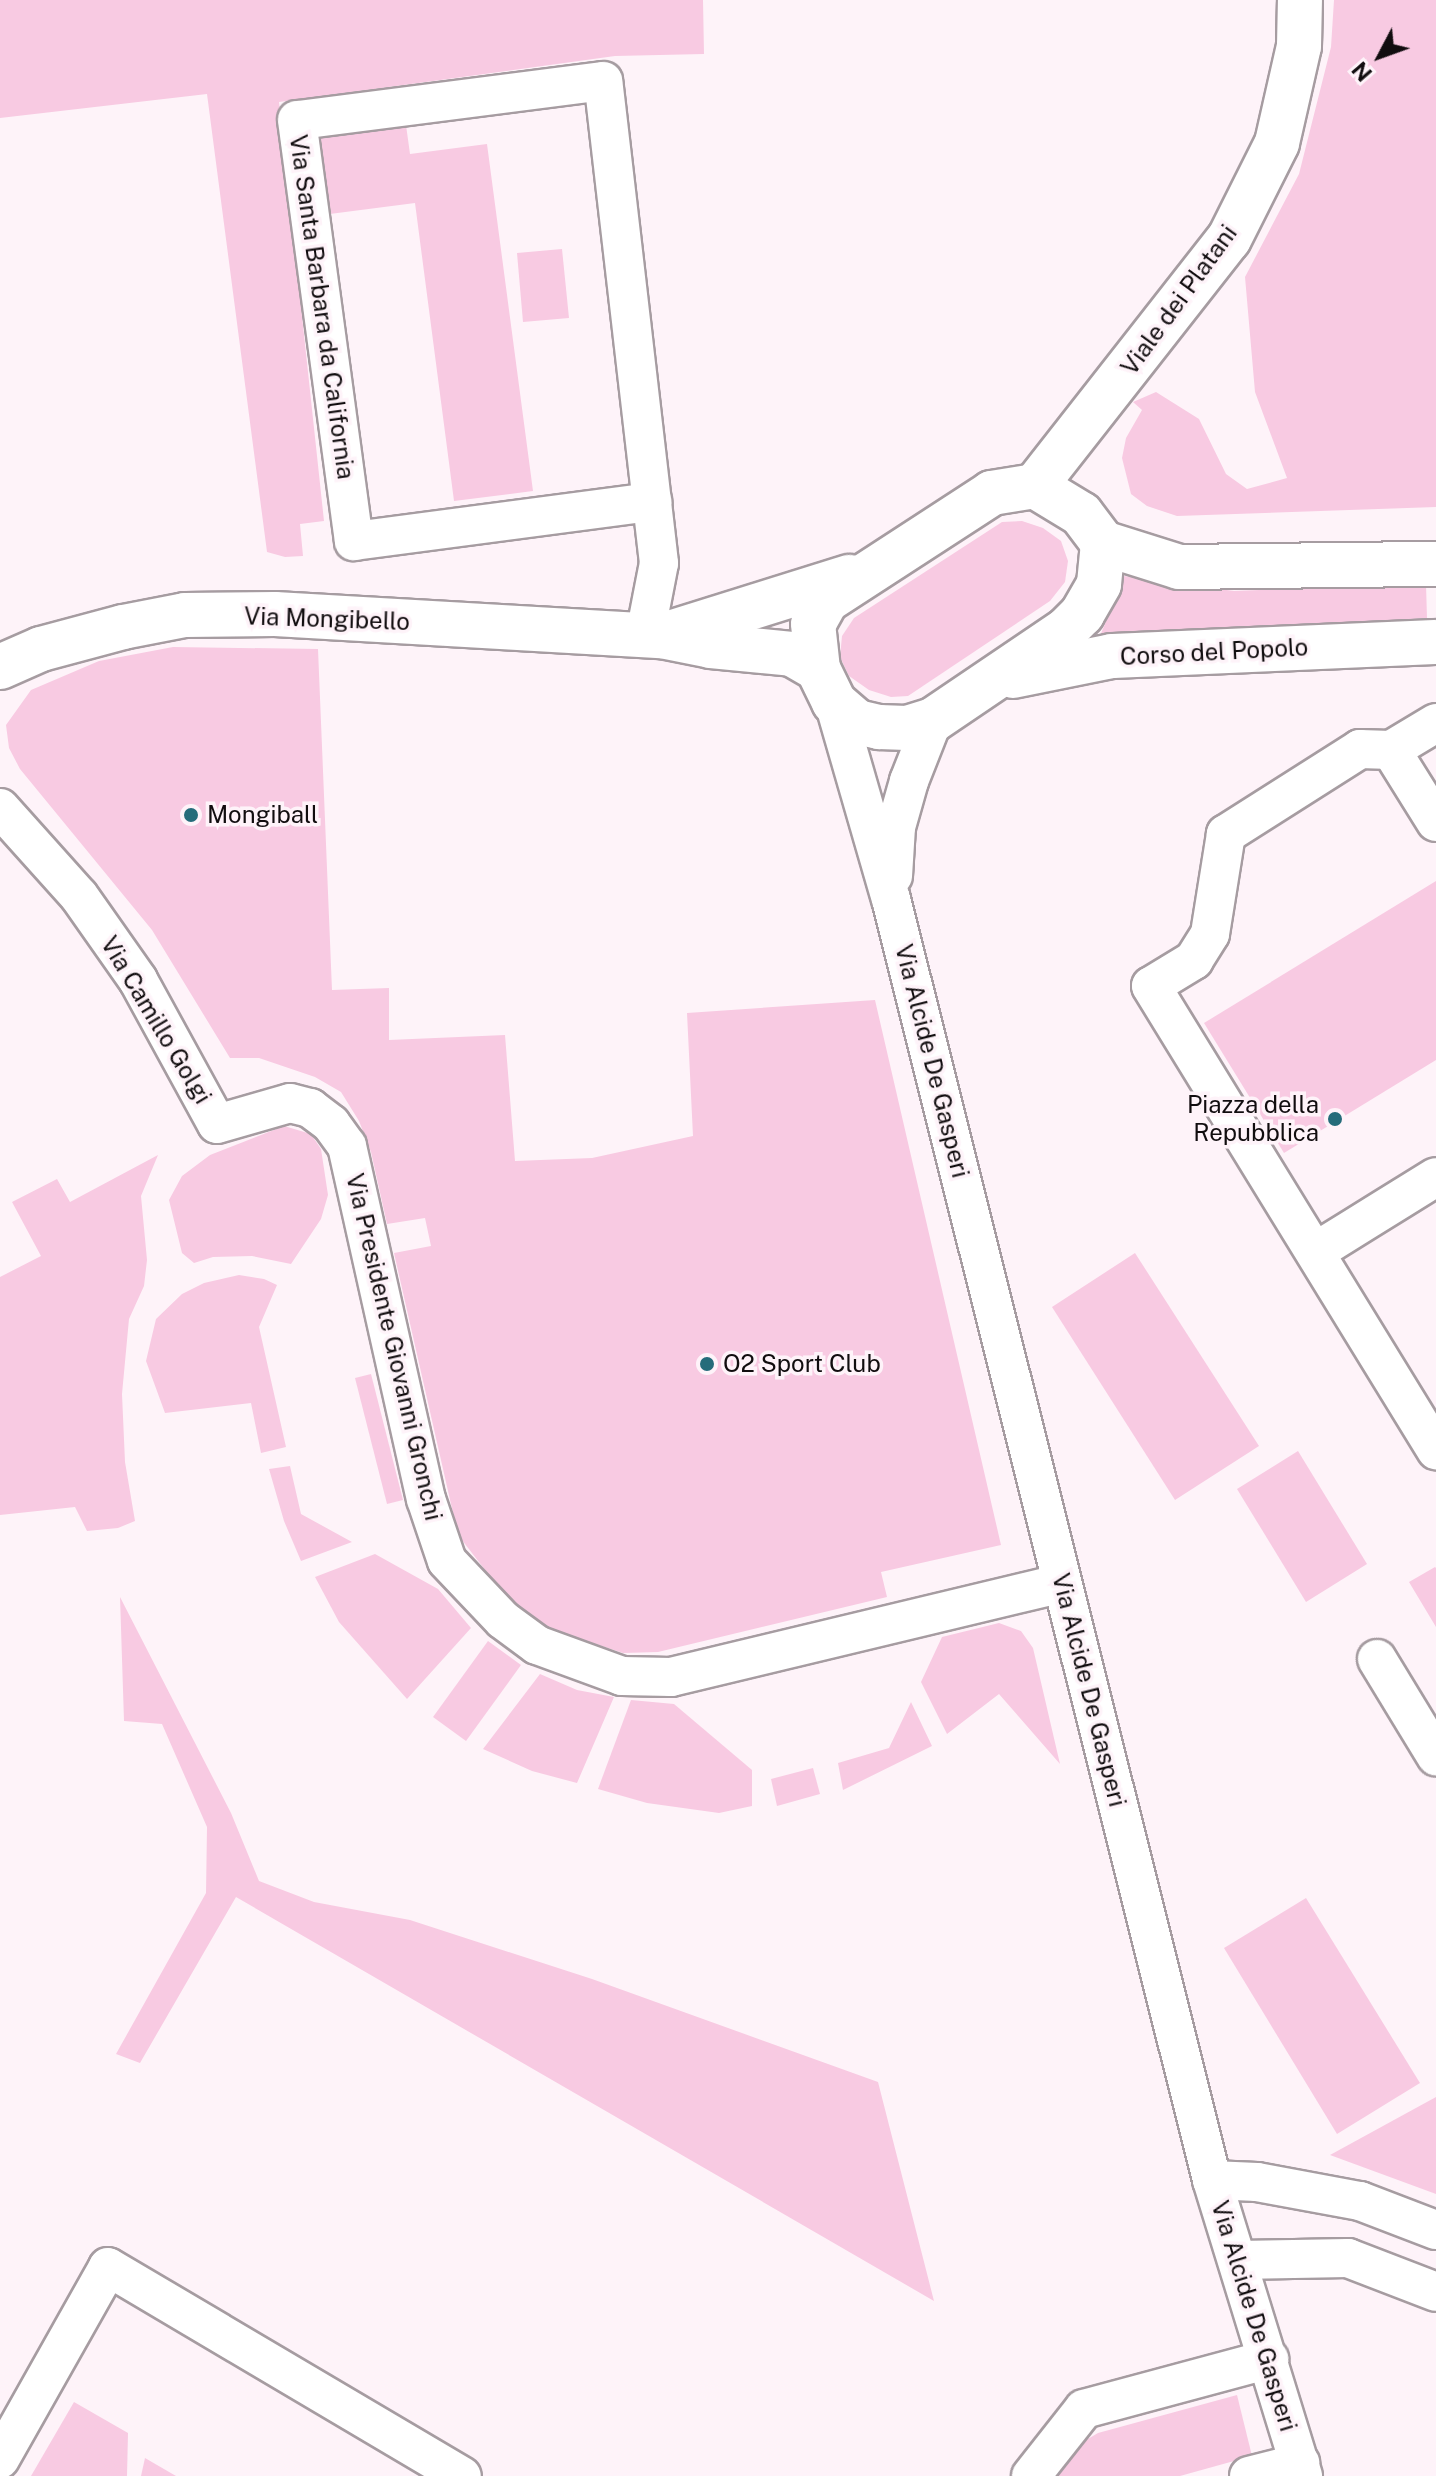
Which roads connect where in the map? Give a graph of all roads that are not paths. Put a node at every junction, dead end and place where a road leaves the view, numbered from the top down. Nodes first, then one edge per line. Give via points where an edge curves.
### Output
1 (1300, 0) edge
2 (1035, 486) junction
3 (652, 502) junction
4 (1103, 543) junction
5 (1436, 564) edge
6 (873, 568) junction
7 (653, 636) junction
8 (1436, 642) edge
9 (0, 667) edge
10 (995, 680) junction
11 (826, 685) junction
12 (933, 720) junction
13 (1436, 723) edge
14 (1391, 750) junction
15 (0, 808) edge
16 (1436, 822) edge
17 (891, 899) junction
18 (217, 1124) joint
19 (1436, 1177) edge
20 (1315, 1252) junction
21 (1436, 1450) edge
22 (1062, 1583) junction
23 (1377, 1659) dead end
24 (1436, 1756) edge
25 (1212, 2180) junction
26 (1436, 2230) edge
27 (1239, 2260) junction
28 (1436, 2292) edge
29 (1269, 2359) junction
30 (0, 2459) edge
31 (1301, 2470) edge
32 (462, 2476) edge
33 (1031, 2476) edge
34 (1249, 2476) edge

1 - 2 street, Viale dei Platani via 1299,46 1277,143 1229,239
2 - 4 street via 1081,514
2 - 6 street via 992,493
3 - 3 street, Via Santa Barbara da California via 603,81 297,120 354,541
3 - 7 street, Via Santa Barbara da California via 659,563
4 - 5 street via 1179,567
4 - 10 street via 1099,584 1082,614
6 - 7 street
6 - 11 street via 826,601 813,624
7 - 9 street, Via Mongibello via 275,614 185,615 41,649
7 - 11 street via 792,654
8 - 10 street, Corso del Popolo via 1112,656
10 - 12 street
11 - 12 street via 857,722 907,728
11 - 17 street, Via Alcide De Gasperi
12 - 17 street via 896,827
13 - 14 street
14 - 16 street
14 - 20 street via 1360,749 1226,834 1210,934 1194,960 1151,986
15 - 18 street, Via Camillo Golgi via 79,896 138,980
17 - 22 street, Via Alcide De Gasperi
18 - 22 street, Via Presidente Giovanni Gronchi via 290,1103 310,1108 347,1146 426,1499 447,1561 503,1620 537,1645 622,1676 671,1677
19 - 20 street
20 - 21 street
22 - 25 street, Via Alcide De Gasperi
23 - 24 street
25 - 26 street via 1257,2182 1360,2201
25 - 27 street, Via Alcide De Gasperi
27 - 28 street via 1348,2258
27 - 29 street, Via Alcide De Gasperi
29 - 31 street, Via Alcide De Gasperi
29 - 33 street via 1084,2409
30 - 32 street via 108,2267
31 - 34 street

